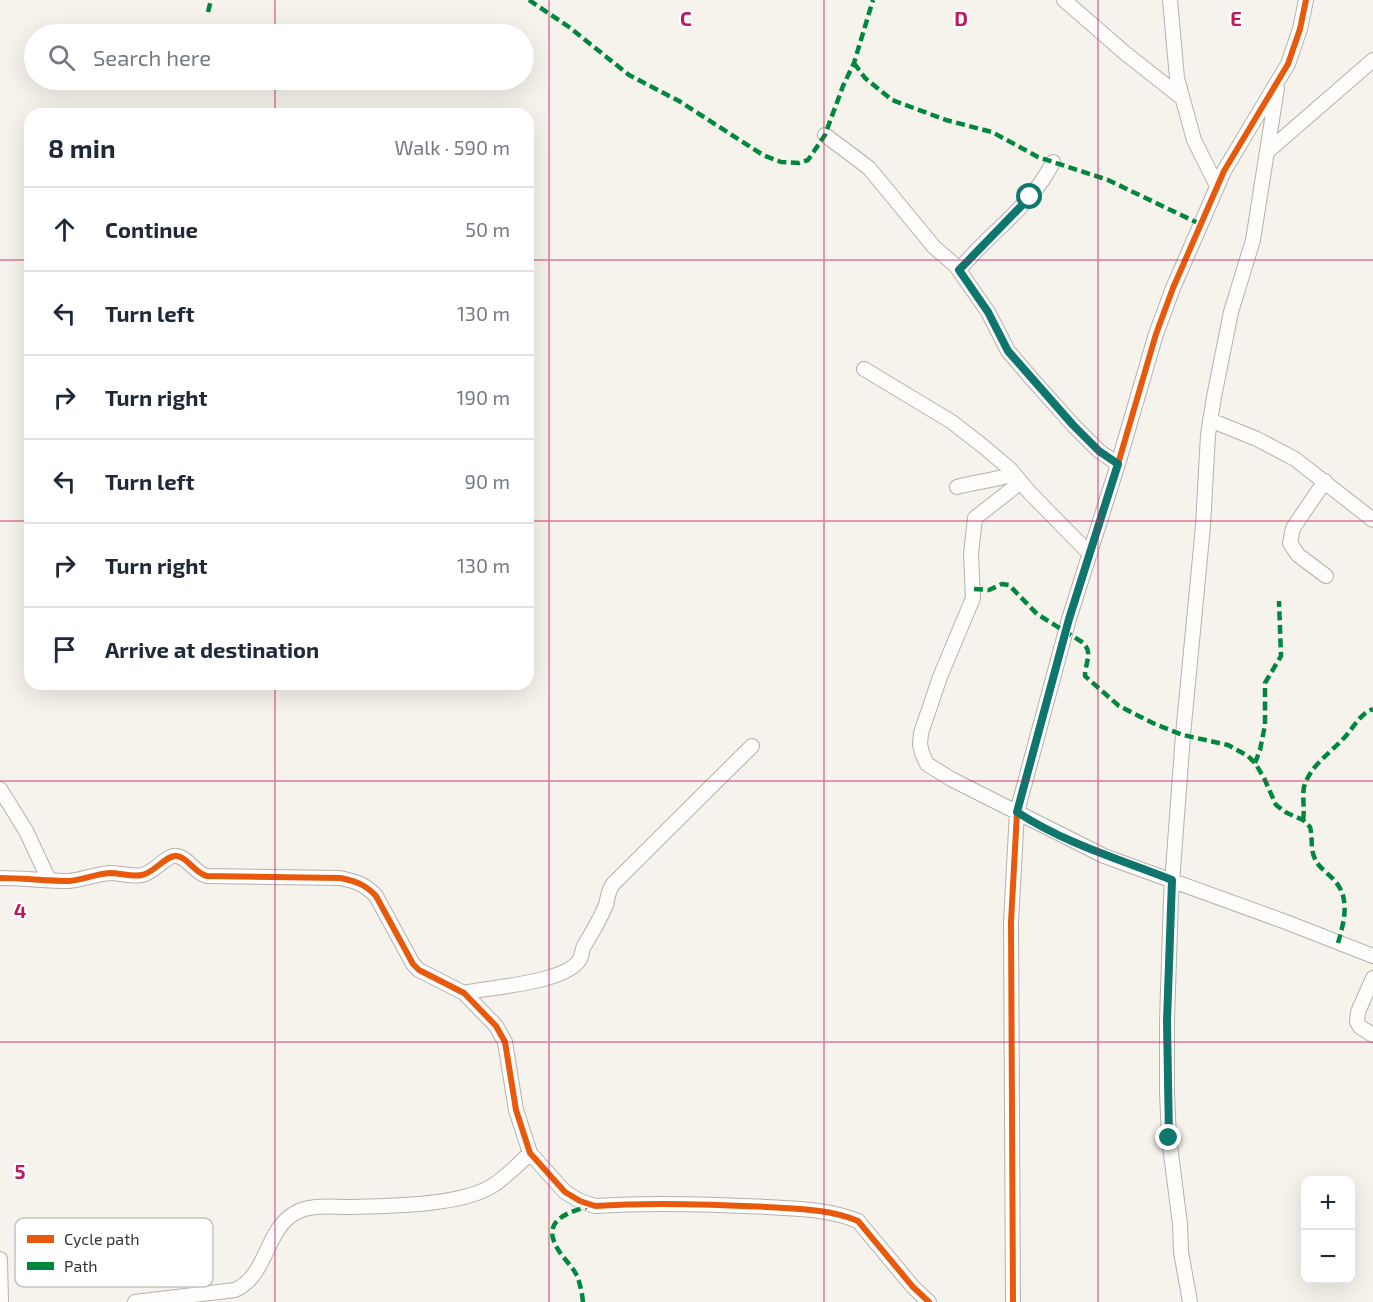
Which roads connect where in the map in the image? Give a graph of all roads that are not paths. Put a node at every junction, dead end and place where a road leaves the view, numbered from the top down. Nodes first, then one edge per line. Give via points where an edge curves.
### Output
1 (1064, 0) edge
2 (1170, 0) edge
3 (1306, 0) edge
4 (1373, 60) edge
5 (1278, 80) junction
6 (1182, 98) junction
7 (825, 135) dead end
8 (1267, 152) junction
9 (1053, 162) dead end
10 (1217, 186) junction
11 (959, 270) junction
12 (864, 369) dead end
13 (1210, 420) junction
14 (1118, 464) junction
15 (1018, 478) junction
16 (1325, 481) junction
17 (957, 487) dead end
18 (1373, 520) edge
19 (1090, 554) junction
20 (1326, 576) dead end
21 (752, 746) dead end
22 (0, 789) edge
23 (1017, 812) junction
24 (0, 878) edge
25 (48, 880) junction
26 (1172, 880) junction
27 (1373, 957) edge
28 (1373, 978) edge
29 (464, 993) junction
30 (1373, 1035) edge
31 (530, 1153) junction
32 (0, 1259) edge
33 (1, 1302) edge
34 (135, 1302) edge
35 (929, 1302) edge
36 (1013, 1302) edge
37 (1190, 1302) edge

1 - 6 street
2 - 6 street
3 - 5 street via 1288,64
4 - 8 street
5 - 8 street
5 - 10 street
6 - 10 street via 1194,140
7 - 11 street via 869,168 934,247
8 - 13 street via 1253,240 1231,312
9 - 11 street via 1030,197
10 - 14 street via 1155,334
11 - 14 street via 988,312 1008,351 1073,425
12 - 15 street via 952,422
13 - 16 street via 1295,459
13 - 26 street
14 - 19 street
15 - 17 street
15 - 19 street
15 - 23 street via 975,518 971,554 973,598 940,677 920,744 924,760 931,768
16 - 18 street
16 - 20 street via 1293,528 1290,543 1298,555
19 - 23 street
21 - 29 street via 613,884 576,964 529,983
22 - 25 street via 26,831
23 - 26 street via 1096,852
23 - 36 street via 1011,922
24 - 25 street
25 - 29 street via 69,881 112,873 140,876 176,856 207,876 340,878 359,882 376,896 413,964
26 - 27 street
26 - 37 street via 1167,1092 1169,1138
28 - 30 street via 1357,1018 1360,1027
29 - 31 street via 496,1026 505,1042 516,1110
31 - 34 street via 491,1187 464,1197 295,1212 284,1222 245,1285 235,1290
31 - 35 street via 565,1192 595,1206 730,1205 820,1210 845,1216 858,1221
32 - 33 street

